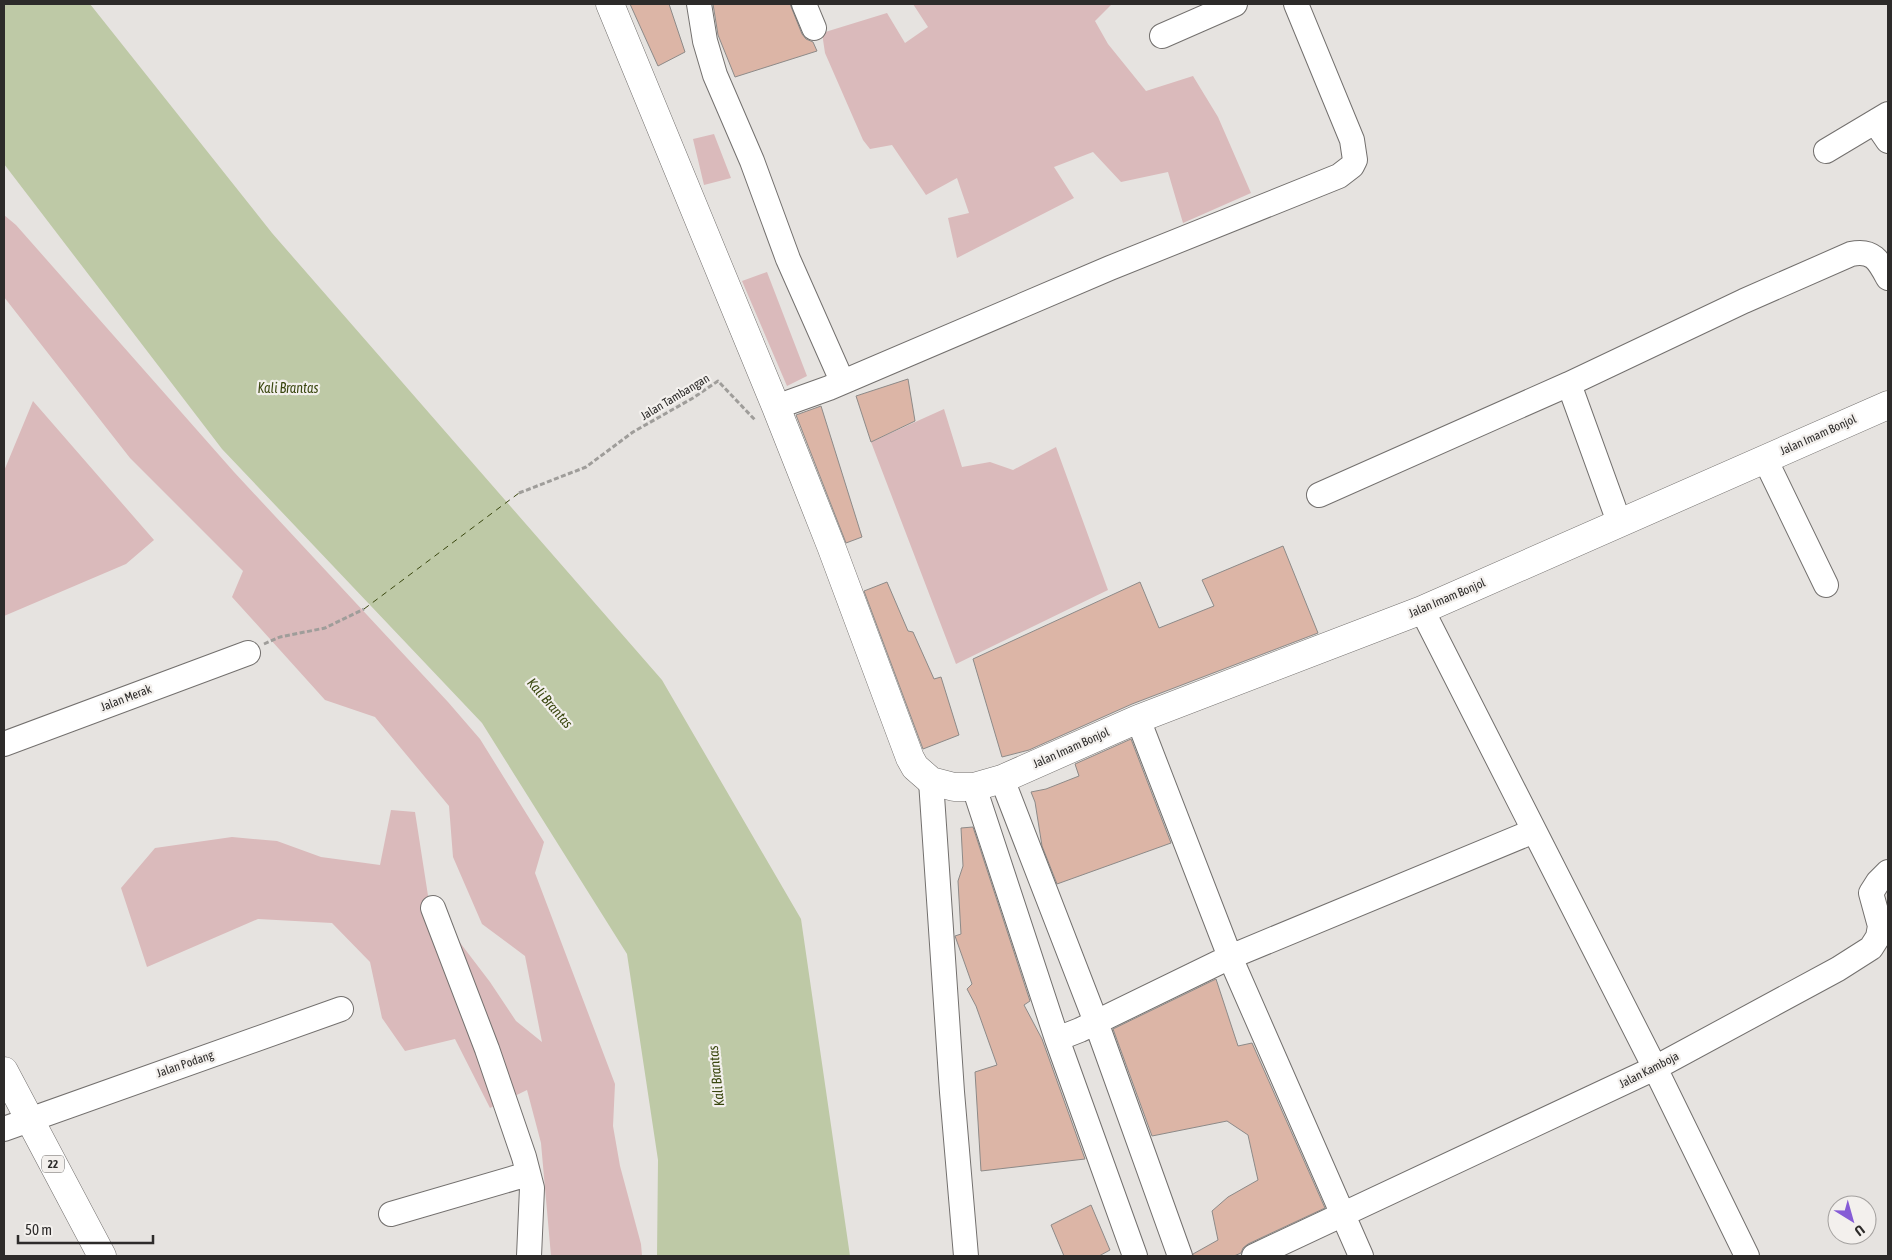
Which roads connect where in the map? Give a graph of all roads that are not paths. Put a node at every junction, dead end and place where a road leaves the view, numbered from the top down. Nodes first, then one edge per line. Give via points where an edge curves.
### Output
1 (610, 4) edge
2 (699, 4) edge
3 (804, 4) edge
4 (1235, 4) edge
5 (1296, 4) edge
6 (814, 28) dead end
7 (1162, 36) dead end
8 (1882, 118) edge
9 (1888, 141) edge
10 (1826, 151) dead end
11 (1888, 278) edge
12 (1569, 384) junction
13 (827, 388) junction
14 (1888, 405) edge
15 (767, 415) junction
16 (1765, 459) junction
17 (1318, 495) dead end
18 (1619, 522) junction
19 (1826, 585) dead end
20 (1422, 610) junction
21 (248, 652) road end
22 (1138, 719) junction
23 (4, 744) edge
24 (931, 781) junction
25 (987, 784) junction
26 (1534, 831) junction
27 (1888, 872) edge
28 (433, 908) dead end
29 (1230, 957) junction
30 (341, 1009) dead end
31 (1088, 1026) junction
32 (1058, 1039) junction
33 (1655, 1068) junction
34 (4, 1071) edge
35 (30, 1119) junction
36 (4, 1129) edge
37 (528, 1174) junction
38 (391, 1214) dead end
39 (1343, 1216) junction
40 (102, 1256) edge
41 (529, 1256) edge
42 (966, 1256) edge
43 (1135, 1256) edge
44 (1180, 1256) edge
45 (1254, 1256) edge
46 (1361, 1256) edge
47 (1747, 1256) edge

1 - 15 main road
2 - 13 street via 715,74 788,259
3 - 6 street
4 - 7 street
5 - 13 street via 1352,140 1355,160 1347,171
8 - 9 street
8 - 10 street
11 - 12 street via 1868,253 1851,254
12 - 17 street
12 - 18 street
13 - 15 street
14 - 16 main road, Jalan Imam Bonjol
15 - 24 main road via 831,546 910,758
16 - 18 main road, Jalan Imam Bonjol
16 - 19 street
18 - 20 main road, Jalan Imam Bonjol
20 - 22 main road, Jalan Imam Bonjol
20 - 26 street
21 - 23 street, Jalan Merak
22 - 25 main road, Jalan Imam Bonjol
22 - 29 street
24 - 25 main road via 954,787
24 - 42 street
25 - 31 street
25 - 32 street
26 - 29 street
26 - 33 street
27 - 33 street, Jalan Kamboja via 1871,893 1880,926 1871,948 1810,985
28 - 37 street via 487,1049
29 - 31 street
29 - 39 street
30 - 35 street, Jalan Podang
31 - 32 street
31 - 44 street
32 - 43 street
33 - 39 street, Jalan Kamboja
33 - 47 street
34 - 35 main road, 22
35 - 36 street, Jalan Podang
35 - 40 main road, 22
37 - 38 street
37 - 41 street via 532,1188
39 - 45 street, Jalan Kamboja
39 - 46 street

